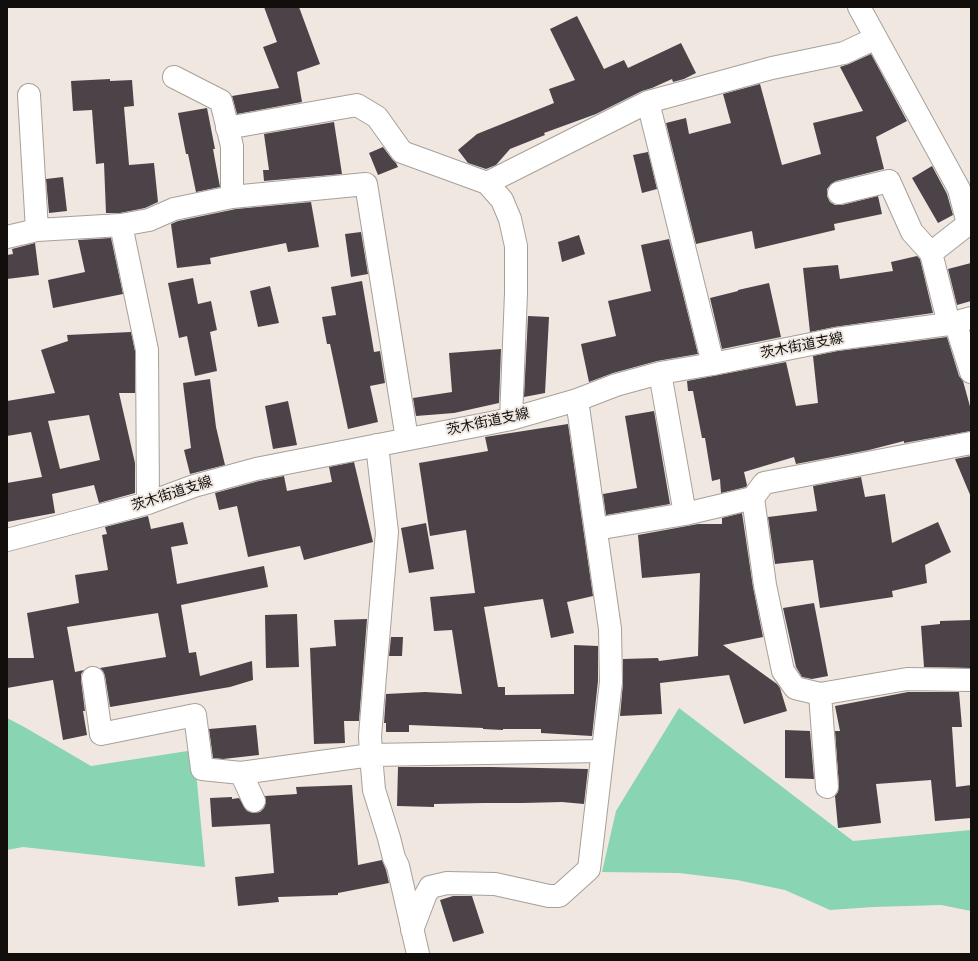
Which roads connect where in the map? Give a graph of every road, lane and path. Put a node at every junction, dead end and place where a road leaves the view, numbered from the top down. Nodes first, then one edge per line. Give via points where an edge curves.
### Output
1 (859, 7) edge
2 (876, 38) junction
3 (174, 77) dead end
4 (29, 94) dead end
5 (648, 102) junction
6 (227, 128) junction
7 (487, 183) junction
8 (839, 193) dead end
9 (232, 197) junction
10 (121, 225) junction
11 (37, 230) junction
12 (7, 237) edge
13 (931, 253) junction
14 (958, 321) edge
15 (713, 364) junction
16 (971, 372) edge
17 (660, 373) junction
18 (577, 400) junction
19 (511, 419) junction
20 (408, 439) junction
21 (971, 443) edge
22 (377, 445) junction
23 (753, 498) junction
24 (148, 503) junction
25 (685, 514) junction
26 (596, 529) junction
27 (7, 540) edge
28 (93, 678) dead end
29 (971, 680) edge
30 (820, 694) junction
31 (602, 751) junction
32 (371, 755) junction
33 (241, 773) junction
34 (827, 787) dead end
35 (254, 801) dead end
36 (412, 930) junction
37 (418, 954) edge

1 - 2 street
2 - 5 street via 844,53 772,68
2 - 13 street via 961,196 968,224
3 - 6 street via 221,101
4 - 11 street
5 - 7 street
5 - 15 street
6 - 7 street via 357,105 377,117 402,152
6 - 9 street via 232,146
7 - 19 street via 502,200 510,219 516,246
8 - 13 street via 889,181 912,232
9 - 10 street via 174,209 149,220
9 - 20 street via 366,184
10 - 11 street
10 - 24 street via 147,350
11 - 12 street
13 - 14 street
14 - 15 street, 茨木街道支線 via 836,339
14 - 16 street
15 - 17 street, 茨木街道支線
17 - 18 street, 茨木街道支線 via 616,385
17 - 25 street
18 - 19 street, 茨木街道支線
18 - 26 street
19 - 20 street, 茨木街道支線
20 - 22 street, 茨木街道支線
21 - 23 street via 764,484
22 - 24 street, 茨木街道支線 via 256,469 194,486
22 - 32 street via 387,532 370,736
23 - 25 street
23 - 30 street via 764,585 783,671 795,688
24 - 27 street, 茨木街道支線
25 - 26 street
26 - 31 street via 610,629 611,682
28 - 33 street via 101,734 195,715 202,769
29 - 30 street via 907,679
30 - 34 street
31 - 32 street
31 - 36 street via 589,869 559,896 494,884 447,883 430,887
32 - 33 street
32 - 36 street via 374,790 398,866
33 - 35 street
36 - 37 street

